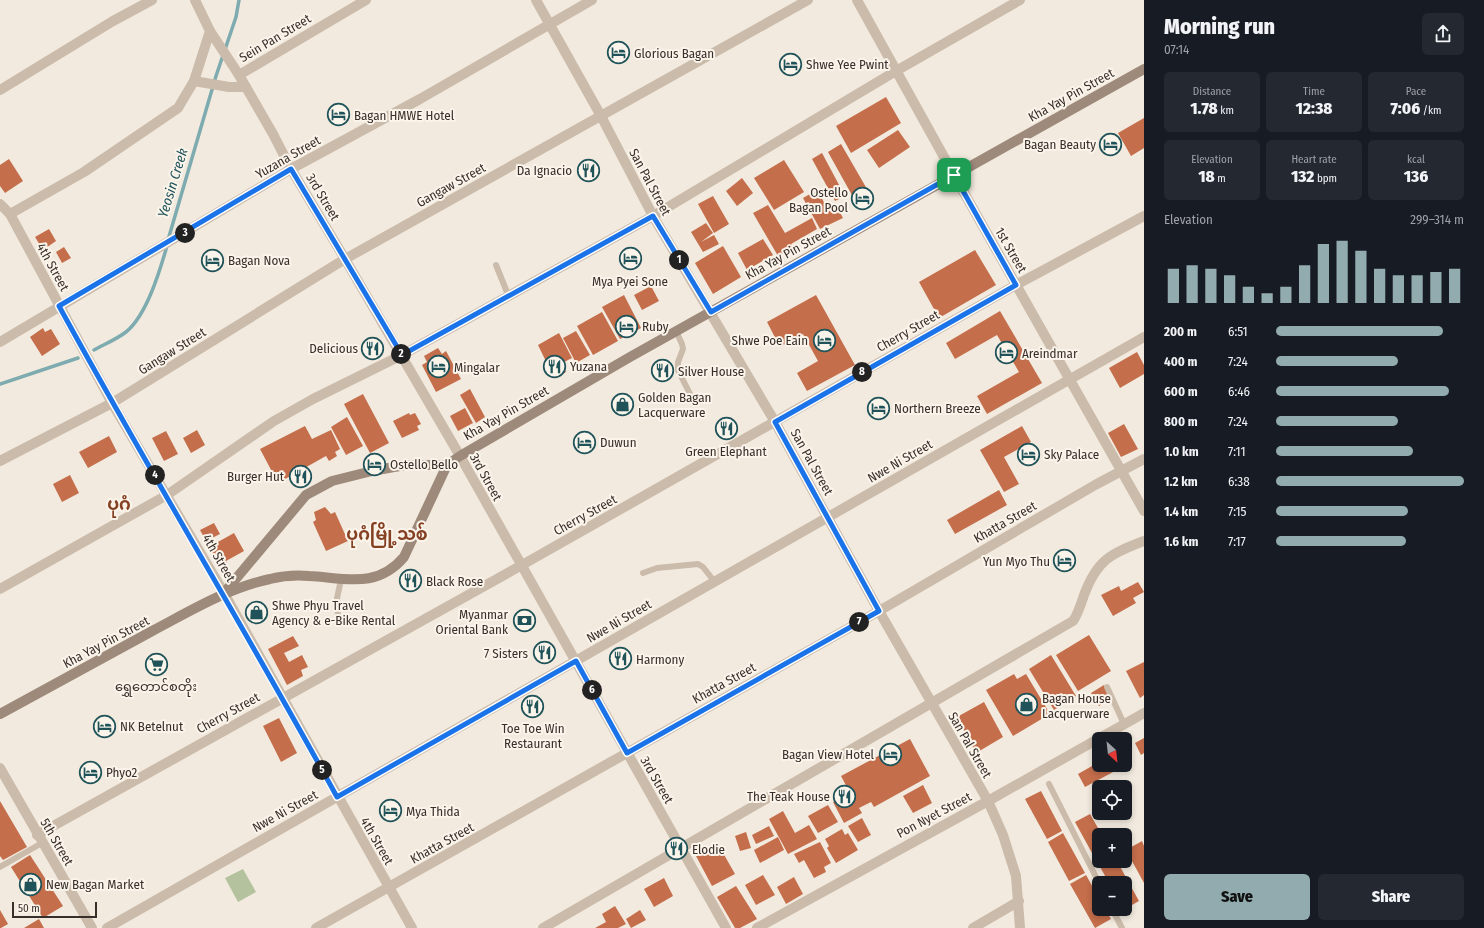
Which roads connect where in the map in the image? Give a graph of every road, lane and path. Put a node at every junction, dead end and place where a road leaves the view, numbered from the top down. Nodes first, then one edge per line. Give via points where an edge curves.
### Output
1 (152, 0) edge
2 (195, 0) edge
3 (366, 0) edge
4 (536, 0) edge
5 (592, 0) edge
6 (808, 0) edge
7 (857, 0) edge
8 (1020, 0) edge
9 (550, 24) junction
10 (210, 30) junction
11 (1144, 69) edge
12 (896, 71) junction
13 (239, 75) junction
14 (194, 81) junction
15 (246, 87) junction
16 (0, 90) edge
17 (602, 116) junction
18 (291, 169) junction
19 (954, 175) junction
20 (0, 204) edge
21 (10, 214) junction
22 (653, 216) junction
23 (1144, 216) edge
24 (345, 259) junction
25 (496, 265) dead end
26 (1016, 285) junction
27 (509, 297) junction
28 (59, 306) junction
29 (711, 312) junction
30 (676, 331) junction
31 (1144, 337) edge
32 (0, 342) edge
33 (402, 355) junction
34 (1070, 379) junction
35 (691, 396) dead end
36 (112, 403) junction
37 (775, 422) junction
38 (460, 456) junction
39 (1144, 459) edge
40 (0, 461) edge
41 (447, 465) junction
42 (1122, 471) junction
43 (167, 496) junction
44 (1144, 511) edge
45 (828, 517) junction
46 (1144, 541) edge
47 (522, 565) junction
48 (643, 573) dead end
49 (341, 580) junction
50 (714, 581) junction
51 (0, 590) edge
52 (224, 593) junction
53 (879, 611) junction
54 (338, 617) dead end
55 (576, 661) junction
56 (1107, 687) dead end
57 (283, 697) junction
58 (932, 705) junction
59 (1144, 712) edge
60 (0, 714) edge
61 (1124, 724) junction
62 (627, 753) junction
63 (0, 768) edge
64 (1049, 784) dead end
65 (337, 797) junction
66 (988, 801) junction
67 (39, 839) junction
68 (682, 848) junction
69 (0, 867) edge
70 (1095, 876) edge
71 (389, 887) junction
72 (1019, 901) junction
73 (1116, 916) edge
74 (92, 928) edge
75 (107, 928) edge
76 (316, 928) edge
77 (412, 928) edge
78 (542, 928) edge
79 (726, 928) edge
80 (758, 928) edge
81 (973, 928) edge
82 (1020, 928) edge
83 (1122, 928) edge

1 - 16 street
2 - 10 street, 3rd Street
3 - 13 street, Sein Pan Street
4 - 9 street, San Pal Street
5 - 9 street, Yuzana Street
6 - 17 street, Gangaw Street
7 - 12 street, 1st Street
8 - 12 street
9 - 17 street, San Pal Street
9 - 18 street, Yuzana Street
10 - 13 street, 3rd Street
10 - 14 street
11 - 19 street, Kha Yay Pin Street
12 - 19 street, 1st Street
12 - 22 street
13 - 15 street, 3rd Street
14 - 15 street
14 - 21 street via 178,108 84,172
15 - 18 street, 3rd Street
17 - 22 street, San Pal Street
17 - 24 street, Gangaw Street
18 - 24 street, 3rd Street
18 - 28 street, Yuzana Street
19 - 26 street, 1st Street
19 - 29 street, Kha Yay Pin Street
20 - 21 street, 4th Street
21 - 28 street, 4th Street
22 - 27 street
22 - 29 street, San Pal Street
23 - 26 street, Cherry Street
24 - 33 street, 3rd Street
24 - 36 street, Gangaw Street
25 - 27 lane
26 - 34 street, 1st Street
26 - 37 street, Cherry Street
27 - 33 street
28 - 32 street, Yuzana Street
28 - 36 street, 4th Street
29 - 30 street, Kha Yay Pin Street
29 - 37 street, San Pal Street
30 - 35 lane via 683,349 678,370
30 - 38 street, Kha Yay Pin Street
31 - 34 street, Nwe Ni Street
33 - 38 street, 3rd Street
33 - 43 street via 274,421
34 - 42 street, 1st Street
34 - 45 street, Nwe Ni Street
36 - 40 street, Gangaw Street
36 - 43 street, 4th Street
37 - 45 street, San Pal Street
37 - 47 street, Cherry Street
38 - 41 street, Kha Yay Pin Street
38 - 47 street, 3rd Street
39 - 42 street, Khatta Street
41 - 49 street, Kha Yay Pin Street via 404,557 396,567 374,578
41 - 52 street, Kha Yay Pin Street via 406,465 372,471 332,481 306,495
42 - 44 street, 1st Street
42 - 53 street, Khatta Street
43 - 51 street
43 - 52 street, 4th Street
45 - 50 street, Nwe Ni Street
45 - 53 street, San Pal Street
46 - 58 street via 1125,548 1097,567 1074,621
47 - 55 street, 3rd Street
47 - 57 street, Cherry Street
48 - 50 lane via 657,568 698,564
49 - 52 street, Kha Yay Pin Street via 308,576 271,578
49 - 54 lane via 337,598
50 - 55 street, Nwe Ni Street
52 - 57 street, 4th Street
52 - 60 street, Kha Yay Pin Street
53 - 58 street, San Pal Street
53 - 62 street, Khatta Street
55 - 62 street, 3rd Street
55 - 65 street, Nwe Ni Street
56 - 61 lane
57 - 65 street, 4th Street
57 - 67 street, Cherry Street
58 - 66 street, San Pal Street
58 - 68 street
59 - 61 street, Pon Nyet Street
61 - 66 street, Pon Nyet Street
62 - 68 street, 3rd Street
62 - 71 street, Khatta Street
63 - 67 street, 5th Street
64 - 70 lane
65 - 71 street, 4th Street
65 - 75 street, Nwe Ni Street
66 - 72 street, San Pal Street via 1014,869
66 - 80 street, Pon Nyet Street
67 - 69 lane
67 - 74 street, 5th Street
68 - 78 street
68 - 79 street, 3rd Street
71 - 76 street, Khatta Street
71 - 77 street, 4th Street
72 - 81 street
72 - 82 street, San Pal Street
73 - 83 lane

